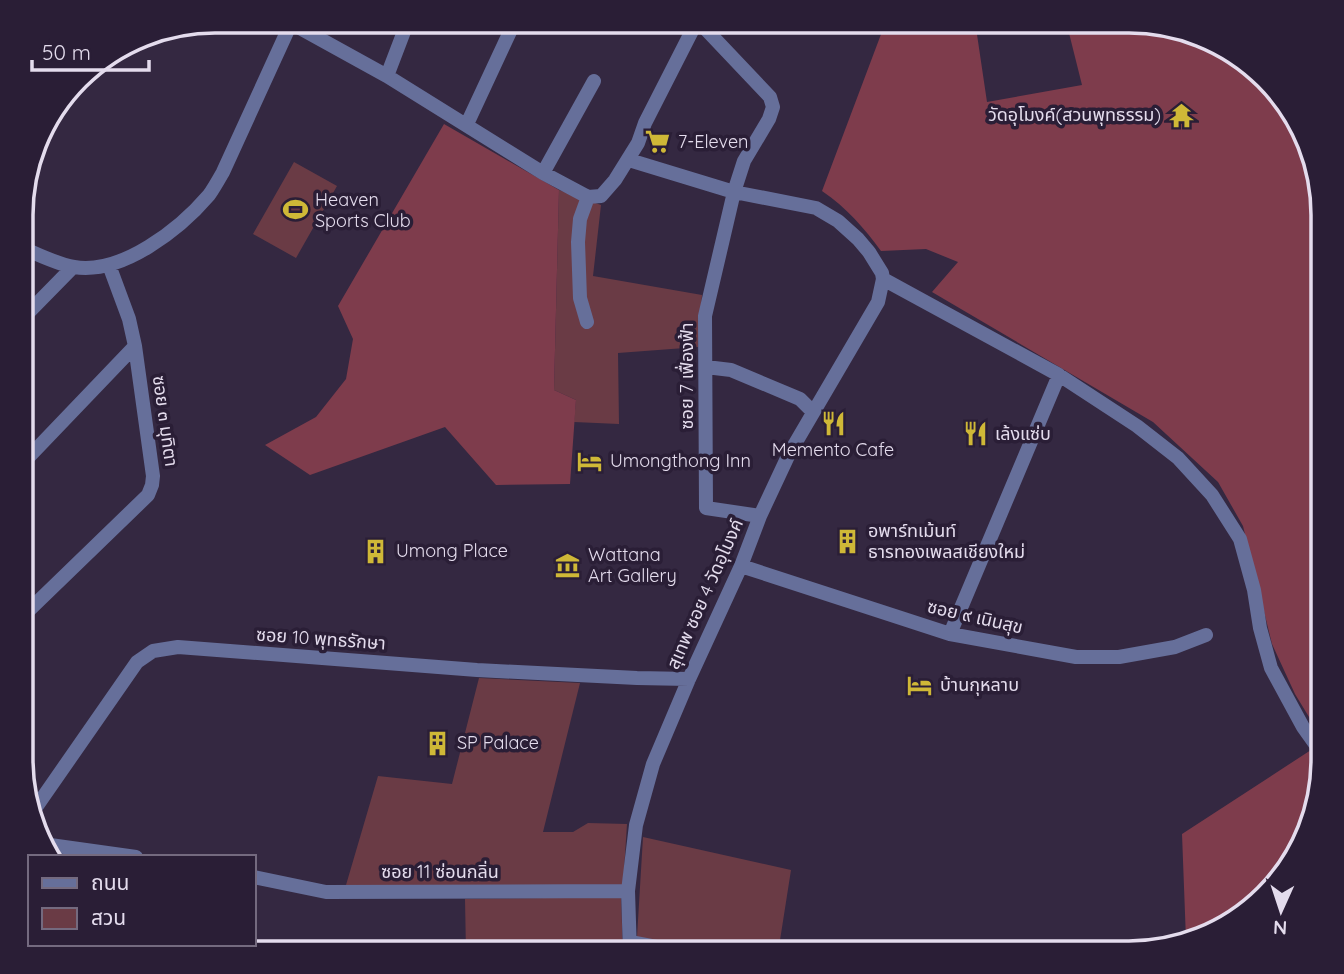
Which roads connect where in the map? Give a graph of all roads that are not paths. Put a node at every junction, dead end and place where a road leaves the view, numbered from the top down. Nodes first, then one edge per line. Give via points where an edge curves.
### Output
1 (286, 34) edge
2 (312, 34) edge
3 (403, 34) edge
4 (509, 34) edge
5 (691, 34) edge
6 (709, 34) edge
7 (387, 76) junction
8 (594, 81) dead end
9 (467, 124) junction
10 (629, 160) junction
11 (543, 173) junction
12 (733, 192) junction
13 (589, 197) junction
14 (33, 252) edge
15 (109, 265) junction
16 (72, 267) junction
17 (883, 276) junction
18 (33, 307) edge
19 (587, 322) dead end
20 (135, 346) junction
21 (706, 367) junction
22 (1059, 375) junction
23 (813, 412) junction
24 (33, 452) edge
25 (760, 516) junction
26 (741, 566) junction
27 (34, 606) edge
28 (950, 634) junction
29 (1206, 635) dead end
30 (689, 679) junction
31 (1310, 737) edge
32 (39, 804) edge
33 (55, 846) edge
34 (122, 855) edge
35 (256, 877) edge
36 (628, 891) junction
37 (630, 940) edge

1 - 15 street via 211,192 148,247
2 - 7 street
3 - 7 street
4 - 9 street
5 - 10 street
6 - 12 street, ซอย 7 เฟื่องฟ้า via 769,97 773,107
7 - 9 street
8 - 11 street
9 - 11 street
10 - 12 street
10 - 13 street via 601,196
11 - 13 street
12 - 17 street via 816,208 858,239
12 - 21 street, ซอย 7 เฟื่องฟ้า via 705,316
13 - 19 street via 580,219 578,242 580,298
14 - 16 street
15 - 16 street
15 - 20 street, ซอย ๓ มุทิตา
16 - 18 street
17 - 22 street
17 - 23 street, สุเทพ ซอย 4 วัดอุโมงค์ via 878,302
20 - 24 street
20 - 27 street, ซอย ๓ มุทิตา via 153,476 148,495
21 - 23 street via 731,370 800,398
21 - 25 street, ซอย 7 เฟื่องฟ้า via 706,508
22 - 28 street
22 - 31 street via 1168,450 1212,495 1240,539 1271,668
23 - 25 street, สุเทพ ซอย 4 วัดอุโมงค์
25 - 26 street, สุเทพ ซอย 4 วัดอุโมงค์
26 - 28 street, ซอย ๙ เนินสุข
26 - 30 street, สุเทพ ซอย 4 วัดอุโมงค์
28 - 29 street, ซอย ๙ เนินสุข via 1076,657 1119,657
30 - 32 street, ซอย 10 พุทธรักษา via 482,670 178,647 153,651 137,662
30 - 36 street, สุเทพ ซอย 4 วัดอุโมงค์ via 653,764 636,825
33 - 34 street
35 - 36 street, ซอย 11 ซ่อนกลิ่น via 326,892
36 - 37 street, สุเทพ ซอย 4 วัดอุโมงค์

